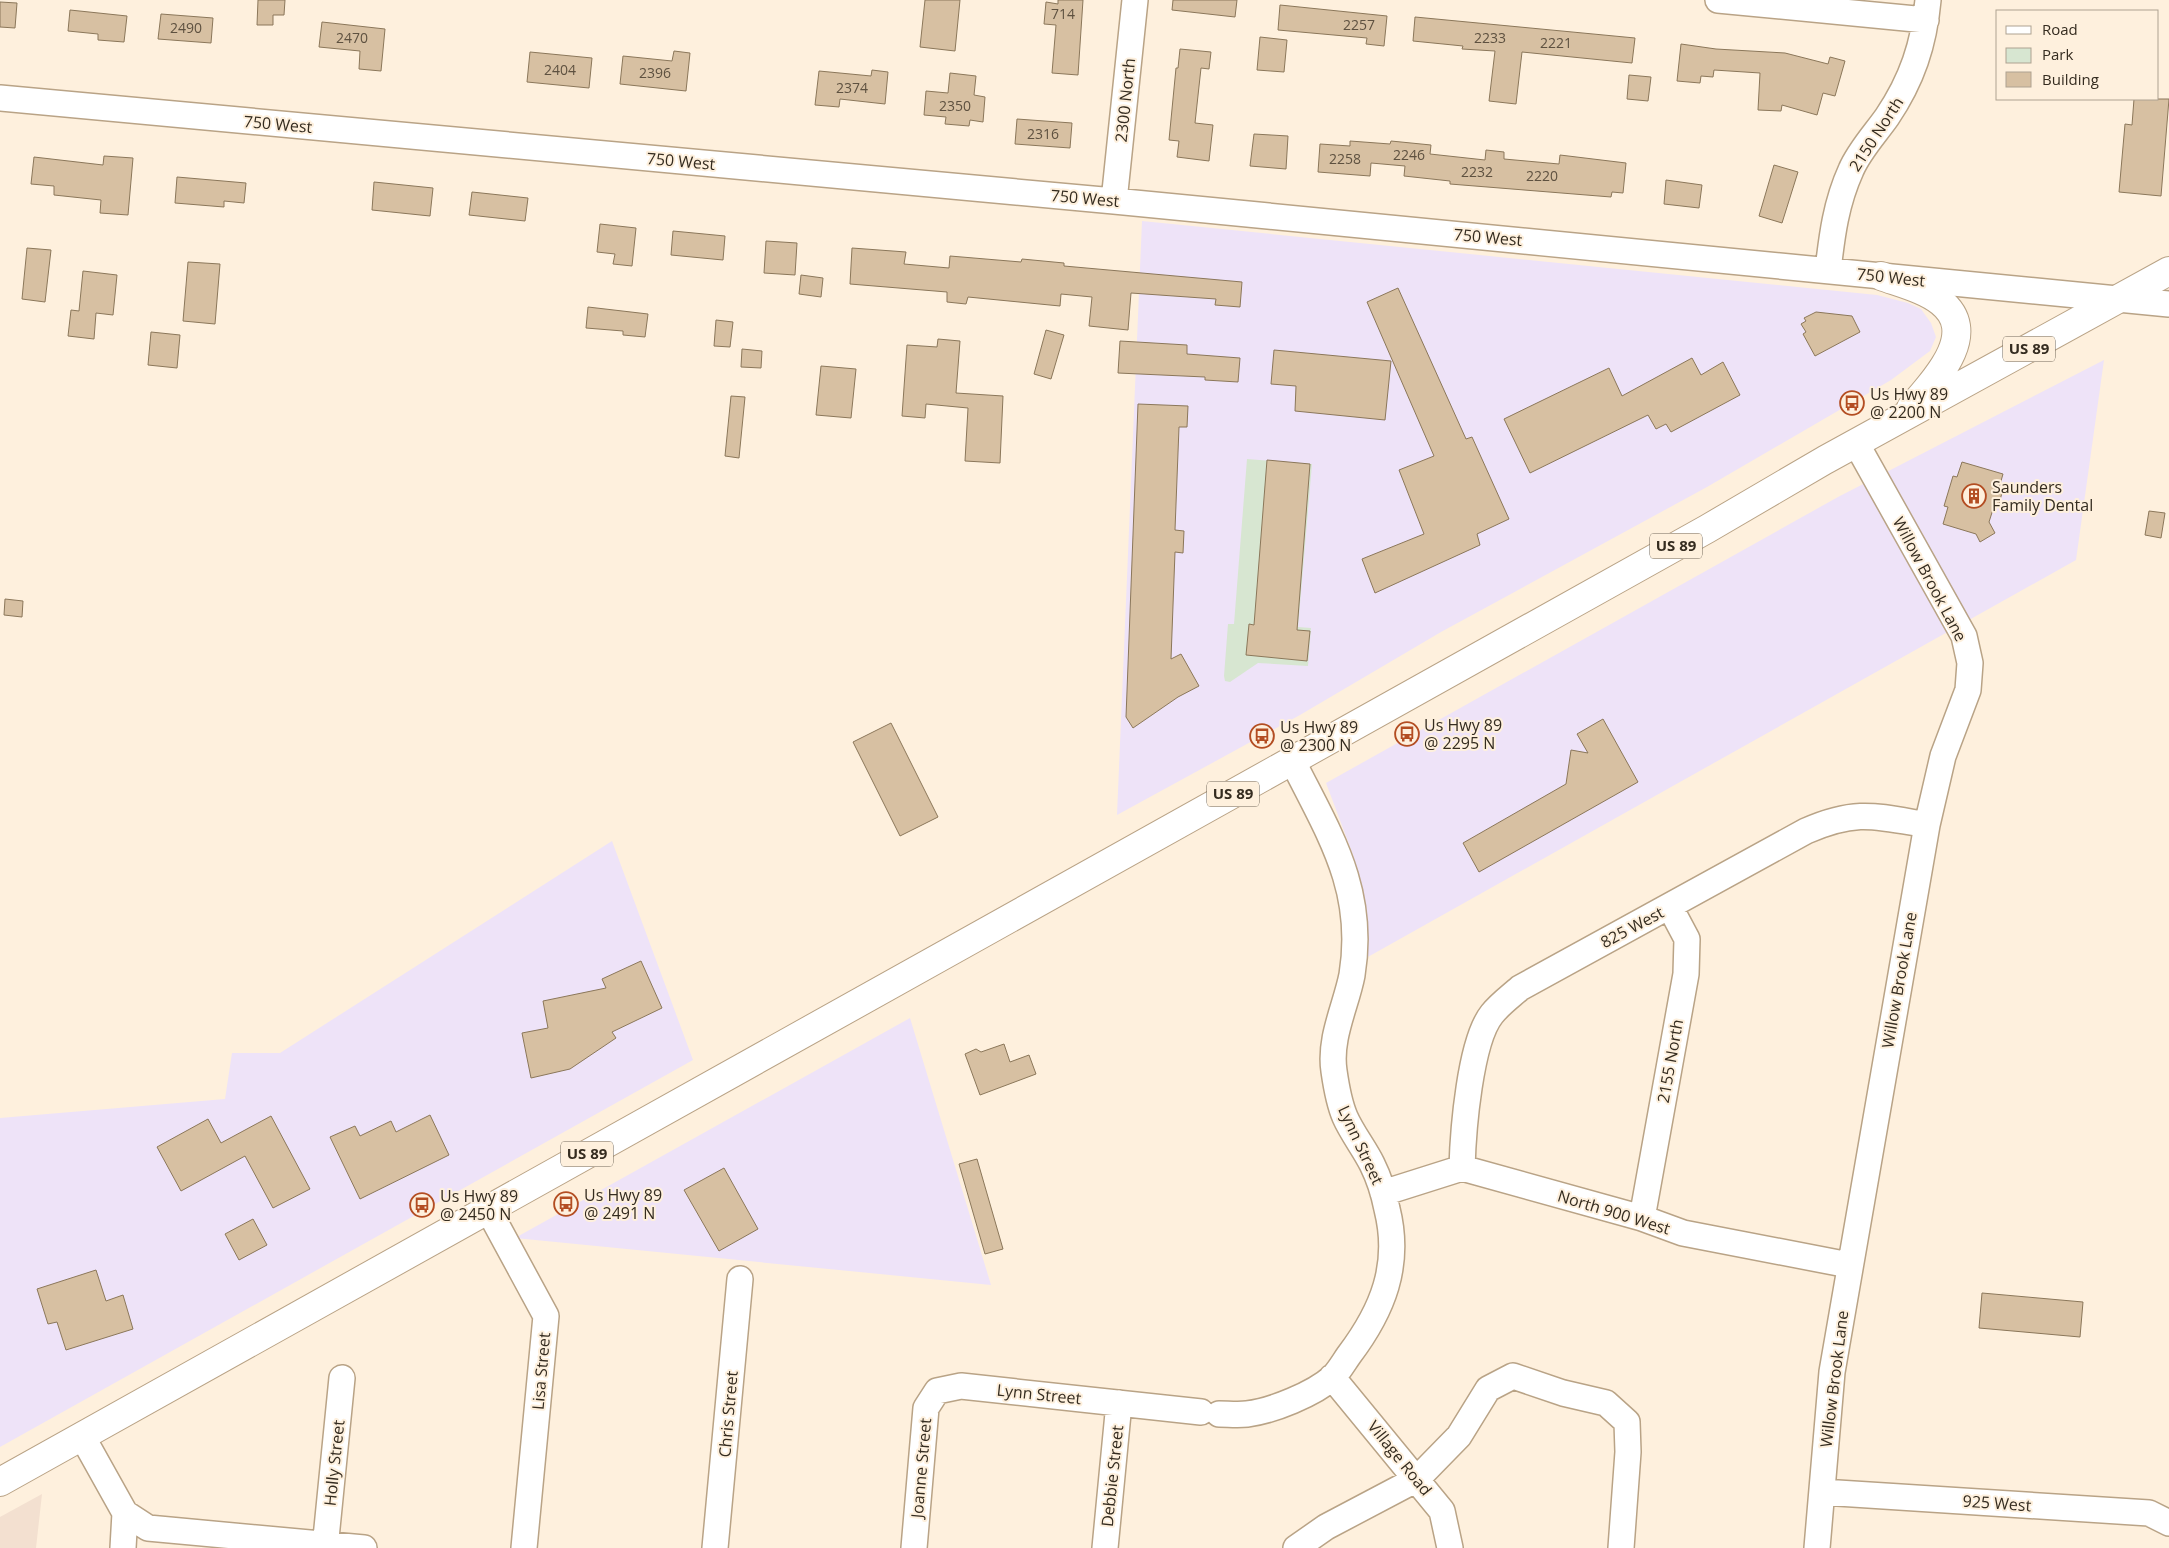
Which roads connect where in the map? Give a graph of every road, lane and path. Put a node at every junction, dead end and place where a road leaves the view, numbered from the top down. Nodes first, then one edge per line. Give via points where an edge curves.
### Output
1 (1135, 0) edge
2 (1718, 0) edge
3 (1927, 10) edge
4 (0, 98) edge
5 (1114, 201) junction
6 (1828, 270) junction
7 (2169, 271) edge
8 (1881, 276) junction
9 (2120, 299) junction
10 (2169, 304) edge
11 (1902, 418) junction
12 (1856, 443) junction
13 (1292, 760) junction
14 (1927, 825) junction
15 (1670, 907) junction
16 (1462, 1168) junction
17 (1383, 1193) junction
18 (488, 1209) junction
19 (1642, 1218) junction
20 (1849, 1265) junction
21 (740, 1280) dead end
22 (1332, 1377) junction
23 (342, 1378) dead end
24 (937, 1392) joint
25 (1119, 1404) junction
26 (82, 1436) junction
27 (1417, 1479) junction
28 (0, 1482) edge
29 (1822, 1492) junction
30 (125, 1512) junction
31 (2169, 1523) edge
32 (326, 1547) edge
33 (123, 1548) edge
34 (364, 1548) edge
35 (524, 1548) edge
36 (715, 1548) edge
37 (914, 1548) edge
38 (1105, 1548) edge
39 (1296, 1548) edge
40 (1450, 1548) edge
41 (1621, 1548) edge
42 (1817, 1548) edge

1 - 5 street, 2300 North
2 - 3 street
3 - 6 street, 2150 North via 1913,73 1851,169 1837,207
4 - 5 street, 750 West
5 - 6 street, 750 West
6 - 8 street, 750 West
7 - 9 main road, US 89
8 - 9 street, 750 West
8 - 11 main road via 1941,302 1950,311 1956,329 1956,344 1945,365
9 - 10 street, 750 West
9 - 11 main road, US 89
11 - 12 main road, US 89
12 - 13 main road, US 89
12 - 14 street, Willow Brook Lane via 1964,636 1970,662 1968,690 1943,756
13 - 17 street, Lynn Street via 1341,861 1351,894 1356,941 1351,977 1337,1026 1333,1069 1345,1116 1373,1166
13 - 18 main road, US 89
14 - 15 street, 825 West via 1864,815 1833,819
14 - 20 street, Willow Brook Lane
15 - 16 street, 825 West via 1520,988 1491,1015 1476,1049
15 - 19 street, 2155 North via 1686,939 1686,974
16 - 17 street
16 - 19 street, North 900 West
17 - 22 street, Lynn Street via 1394,1244 1381,1305 1357,1345
18 - 26 main road, US 89
18 - 35 street, Lisa Street via 546,1316
19 - 20 street, North 900 West via 1683,1233
20 - 29 street, Willow Brook Lane via 1832,1372
21 - 36 street, Chris Street
22 - 25 street, Lynn Street via 1275,1407 1247,1414
22 - 27 street, Village Road
23 - 32 street, Holly Street
24 - 25 street, Lynn Street via 961,1386
24 - 37 street, Joanne Street via 926,1408
25 - 38 street, Debbie Street
26 - 28 main road, US 89
26 - 30 street
27 - 39 street via 1326,1527
27 - 40 street, Village Road via 1442,1511
27 - 41 street via 1459,1436 1488,1388 1513,1376 1563,1393 1606,1402 1627,1422
29 - 31 street, 925 West via 2149,1513
29 - 42 street, Willow Brook Lane
30 - 32 street via 148,1528
30 - 33 street
32 - 34 street

